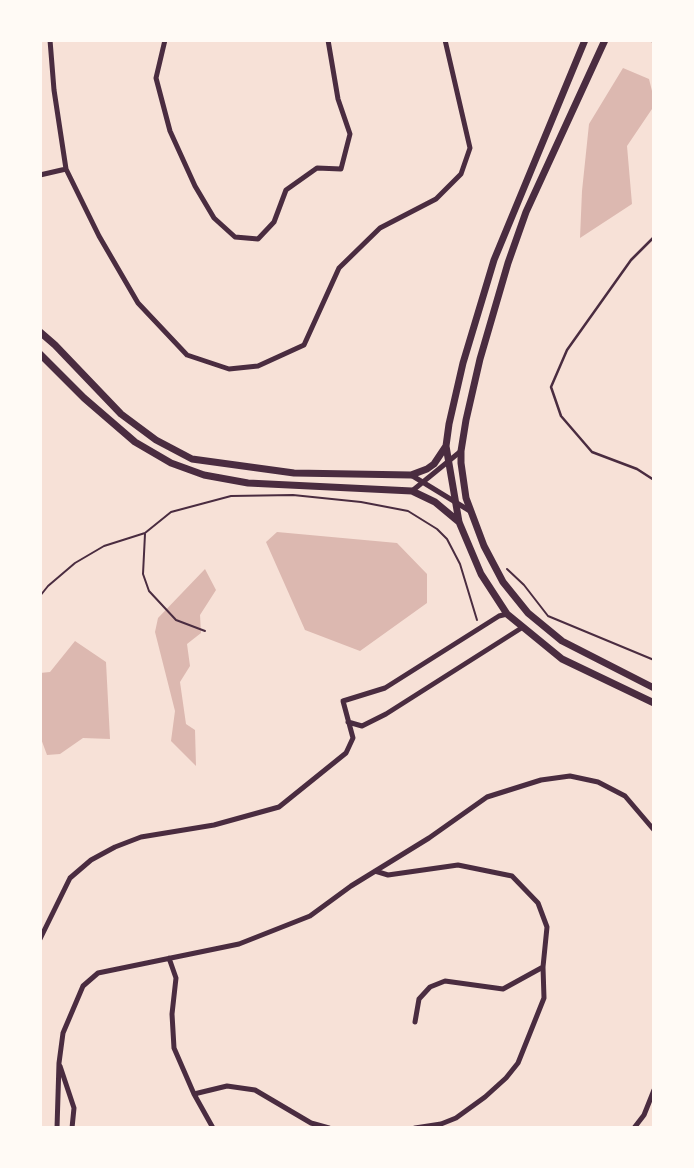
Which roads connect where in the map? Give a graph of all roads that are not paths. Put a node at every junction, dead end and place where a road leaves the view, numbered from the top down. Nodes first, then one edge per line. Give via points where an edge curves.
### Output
1 (50, 40) edge
2 (165, 40) edge
3 (328, 40) edge
4 (445, 40) edge
5 (585, 40) edge
6 (605, 40) edge
7 (66, 169) junction
8 (40, 175) edge
9 (654, 237) edge
10 (40, 332) edge
11 (40, 354) edge
12 (446, 446) junction
13 (461, 451) junction
14 (449, 462) junction
15 (411, 475) junction
16 (654, 480) edge
17 (422, 482) junction
18 (412, 491) junction
19 (456, 503) junction
20 (470, 511) junction
21 (459, 522) junction
22 (507, 614) junction
23 (523, 627) junction
24 (654, 688) edge
25 (654, 703) edge
26 (348, 722) junction
27 (654, 830) edge
28 (375, 871) junction
29 (40, 939) edge
30 (169, 958) junction
31 (543, 967) junction
32 (415, 1023) dead end
33 (59, 1063) junction
34 (654, 1090) edge
35 (194, 1094) junction
36 (74, 1108) junction
37 (57, 1110) junction
38 (57, 1128) edge
39 (72, 1128) edge
40 (213, 1128) edge
41 (329, 1128) edge
42 (415, 1128) edge
43 (634, 1128) edge

1 - 7 street
2 - 3 street via 156,79 170,131 195,186 214,218 235,237 258,239 274,222 286,190 317,168 341,169 350,134 338,99
4 - 7 street via 470,148 460,174 436,199 380,228 339,268 304,345 258,366 229,369 187,355 138,303
5 - 12 street via 494,260 463,363
6 - 13 street via 526,212 508,263 483,348
7 - 8 street
9 - 16 lane via 631,260 568,350 551,387 561,416 592,452
10 - 15 street via 121,414 192,459 294,473
11 - 18 street via 135,442 171,463 248,483
12 - 14 street
12 - 15 street via 434,464
13 - 14 street
13 - 20 street
14 - 17 street
14 - 19 street
15 - 17 street
17 - 18 street
17 - 19 street
18 - 21 street via 429,498
19 - 20 street
19 - 21 street
20 - 24 street via 503,582 528,614 562,640
21 - 22 street via 481,574
22 - 23 street
22 - 26 street via 385,688 343,702
23 - 25 street via 562,659
23 - 26 street via 386,714 362,726
26 - 29 street via 353,738 346,753 279,807 214,825 141,837 91,860 70,878
27 - 28 street via 625,796 598,782 570,776 541,780 487,797
28 - 30 street via 310,916 239,944
28 - 31 street via 388,875 458,864 512,876 538,902 547,927
30 - 33 street via 98,973 83,986 63,1033
30 - 35 street via 176,978 174,1048
31 - 32 street via 503,989 444,981 430,986 419,999
31 - 42 street via 544,998 518,1063 485,1097 456,1118
33 - 36 street
33 - 37 street
34 - 43 street
35 - 40 street
35 - 41 street via 227,1086 255,1090 311,1123
36 - 37 street
36 - 39 street
37 - 38 street

